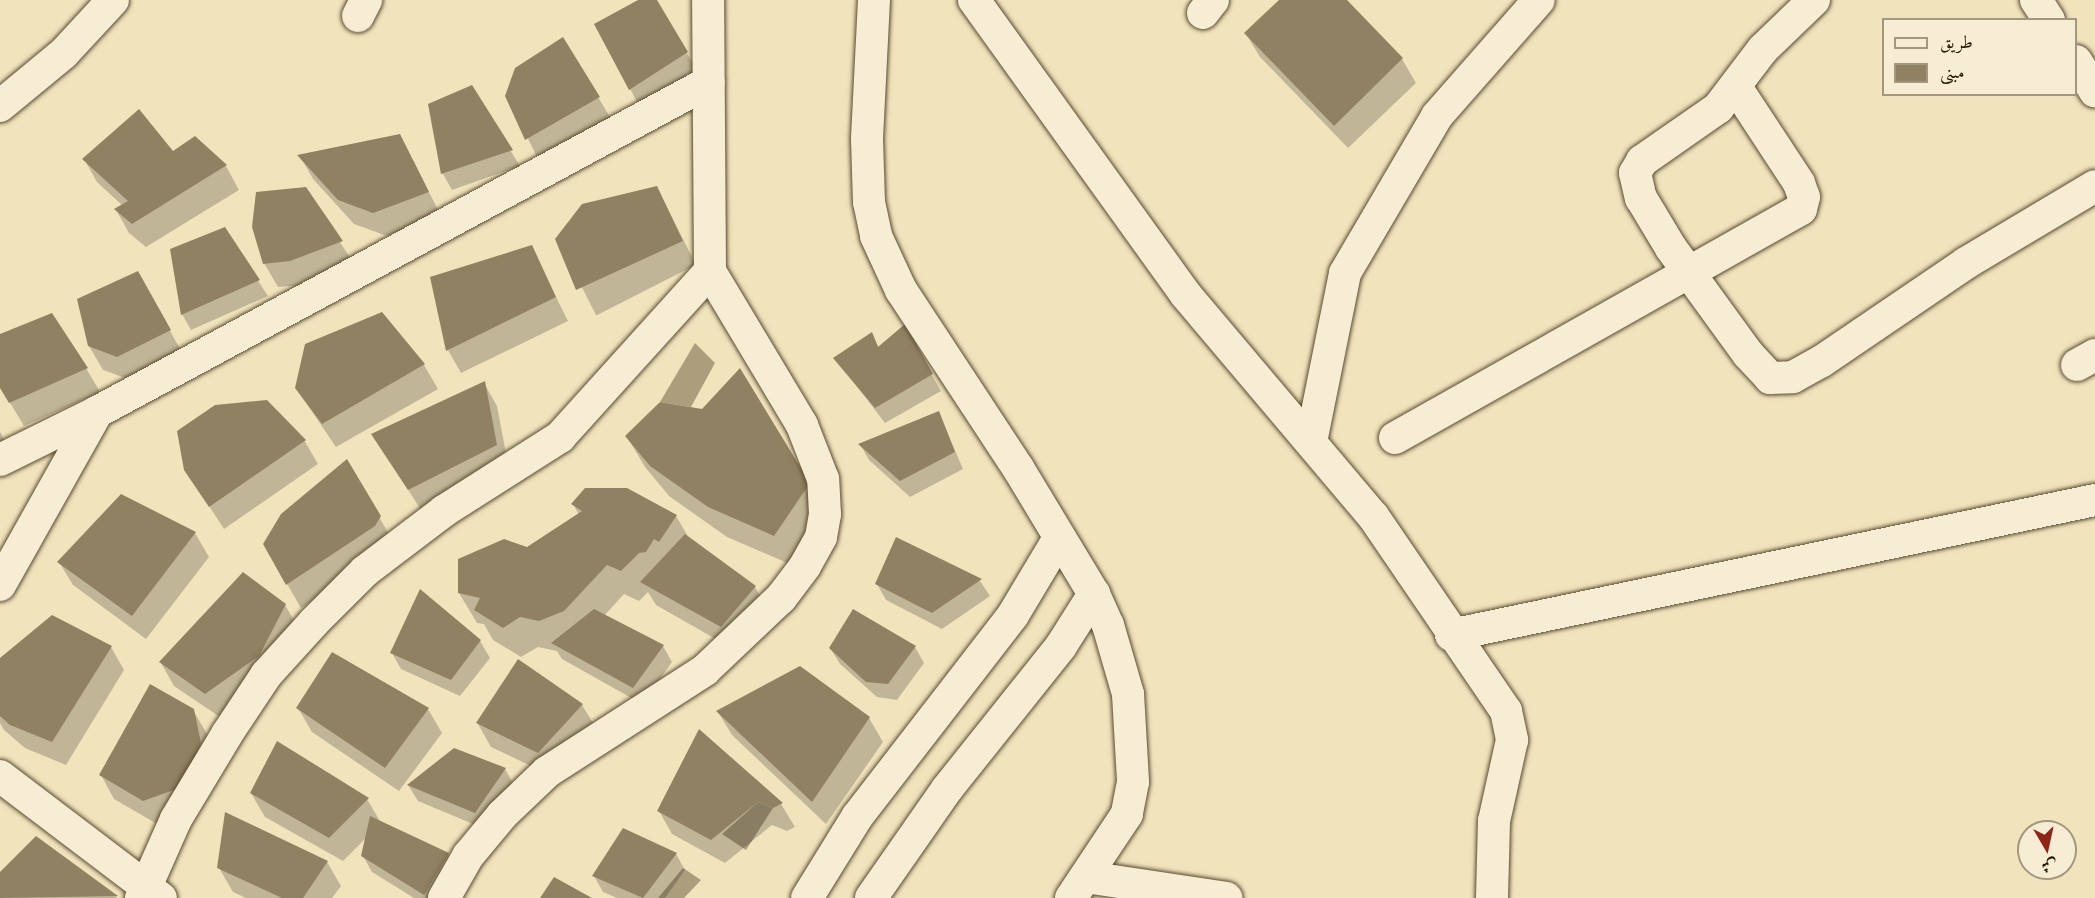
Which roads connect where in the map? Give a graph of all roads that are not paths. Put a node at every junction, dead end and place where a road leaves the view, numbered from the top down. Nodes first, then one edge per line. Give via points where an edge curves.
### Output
1 (113, 0) edge
2 (708, 0) edge
3 (874, 0) edge
4 (974, 0) edge
5 (1539, 0) edge
6 (1814, 0) edge
7 (2036, 0) edge
8 (2048, 18) edge
9 (2077, 63) edge
10 (709, 82) junction
11 (1736, 87) junction
12 (2095, 91) edge
13 (0, 106) edge
14 (2095, 186) edge
15 (710, 271) junction
16 (1690, 274) junction
17 (97, 412) junction
18 (1395, 438) dead end
19 (1311, 442) junction
20 (0, 460) edge
21 (2095, 500) edge
22 (1059, 538) junction
23 (0, 585) edge
24 (1094, 594) junction
25 (1451, 635) junction
26 (0, 776) edge
27 (1078, 887) edge
28 (150, 894) edge
29 (444, 898) edge
30 (807, 898) edge
31 (871, 898) edge
32 (1226, 898) edge
33 (1492, 898) edge

1 - 13 street via 64,53
2 - 10 street
3 - 22 street via 867,140 869,202 876,236 901,290 1018,468
4 - 19 street via 1186,295
5 - 19 street via 1437,116 1345,273
6 - 11 street via 1763,49
7 - 8 street
9 - 12 street
10 - 15 street
10 - 17 street
11 - 16 street via 1698,125 1642,161 1635,173 1641,198
11 - 16 street via 1800,183 1804,203 1801,209
14 - 16 street via 1966,262 1822,362 1786,379 1770,378 1762,372
15 - 28 street via 560,437 444,511 365,571 266,675 176,819
15 - 29 street via 802,425 823,479 825,514 821,537 781,598 705,669 547,772 509,808 468,856
16 - 18 street
17 - 20 street
17 - 23 street
19 - 25 street via 1372,516
21 - 25 street
22 - 24 street
22 - 30 street via 1013,615 857,817
24 - 27 street via 1108,625 1128,694 1133,782 1127,814
24 - 31 street via 1060,646 947,789
25 - 33 street via 1497,696 1510,723 1512,740 1494,821
26 - 28 street
27 - 32 street

